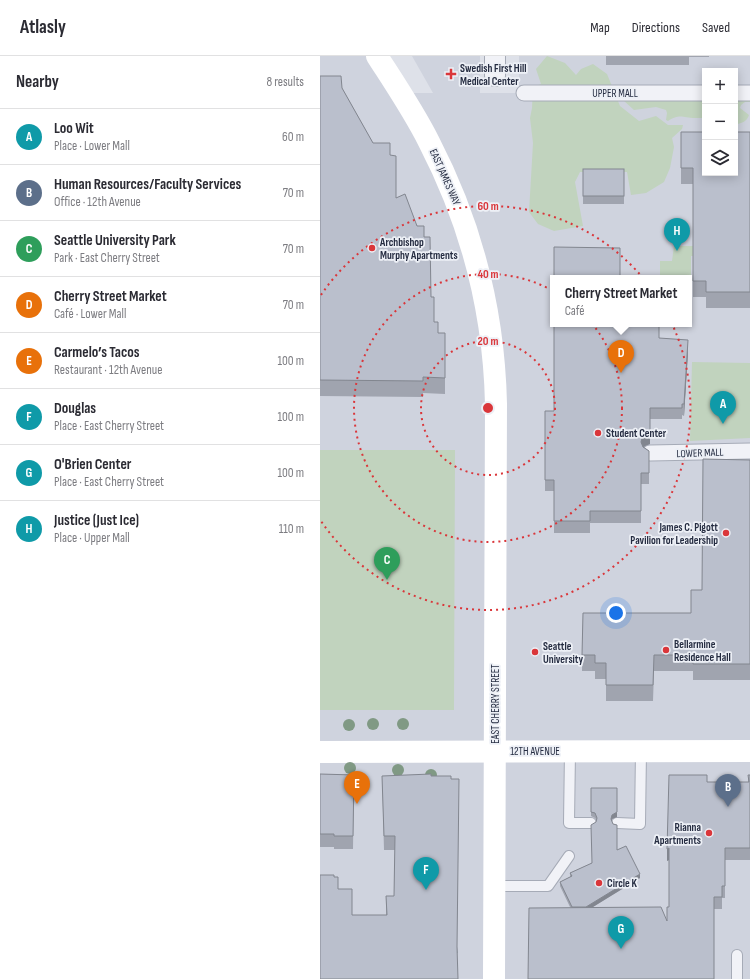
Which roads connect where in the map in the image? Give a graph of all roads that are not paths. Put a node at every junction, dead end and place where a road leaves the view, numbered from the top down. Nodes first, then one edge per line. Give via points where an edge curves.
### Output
1 (377, 56) edge
2 (494, 56) edge
3 (495, 76) dead end
4 (524, 93) dead end
5 (702, 93) edge
6 (738, 93) edge
7 (750, 93) edge
8 (495, 428) joint
9 (750, 451) edge
10 (650, 453) edge
11 (495, 751) junction
12 (570, 751) junction
13 (641, 751) junction
14 (750, 751) edge
15 (320, 752) edge
16 (591, 823) edge
17 (617, 823) edge
18 (568, 856) dead end
19 (494, 886) junction
20 (737, 955) dead end
21 (494, 979) edge
22 (737, 979) edge

1 - 8 main road, EAST JAMES WAY via 428,141 450,186 471,244 491,338
2 - 3 street
4 - 5 street, UPPER MALL
6 - 7 street
8 - 11 main road, EAST CHERRY STREET
9 - 10 street, LOWER MALL
11 - 12 main road, 12TH AVENUE
11 - 15 main road, 12TH AVENUE
11 - 19 main road, EAST CHERRY STREET
12 - 13 main road, 12TH AVENUE
12 - 16 lane via 569,823
13 - 14 main road, 12TH AVENUE
13 - 17 lane via 640,824
18 - 19 lane via 548,886
19 - 21 main road, EAST CHERRY STREET
20 - 22 lane

